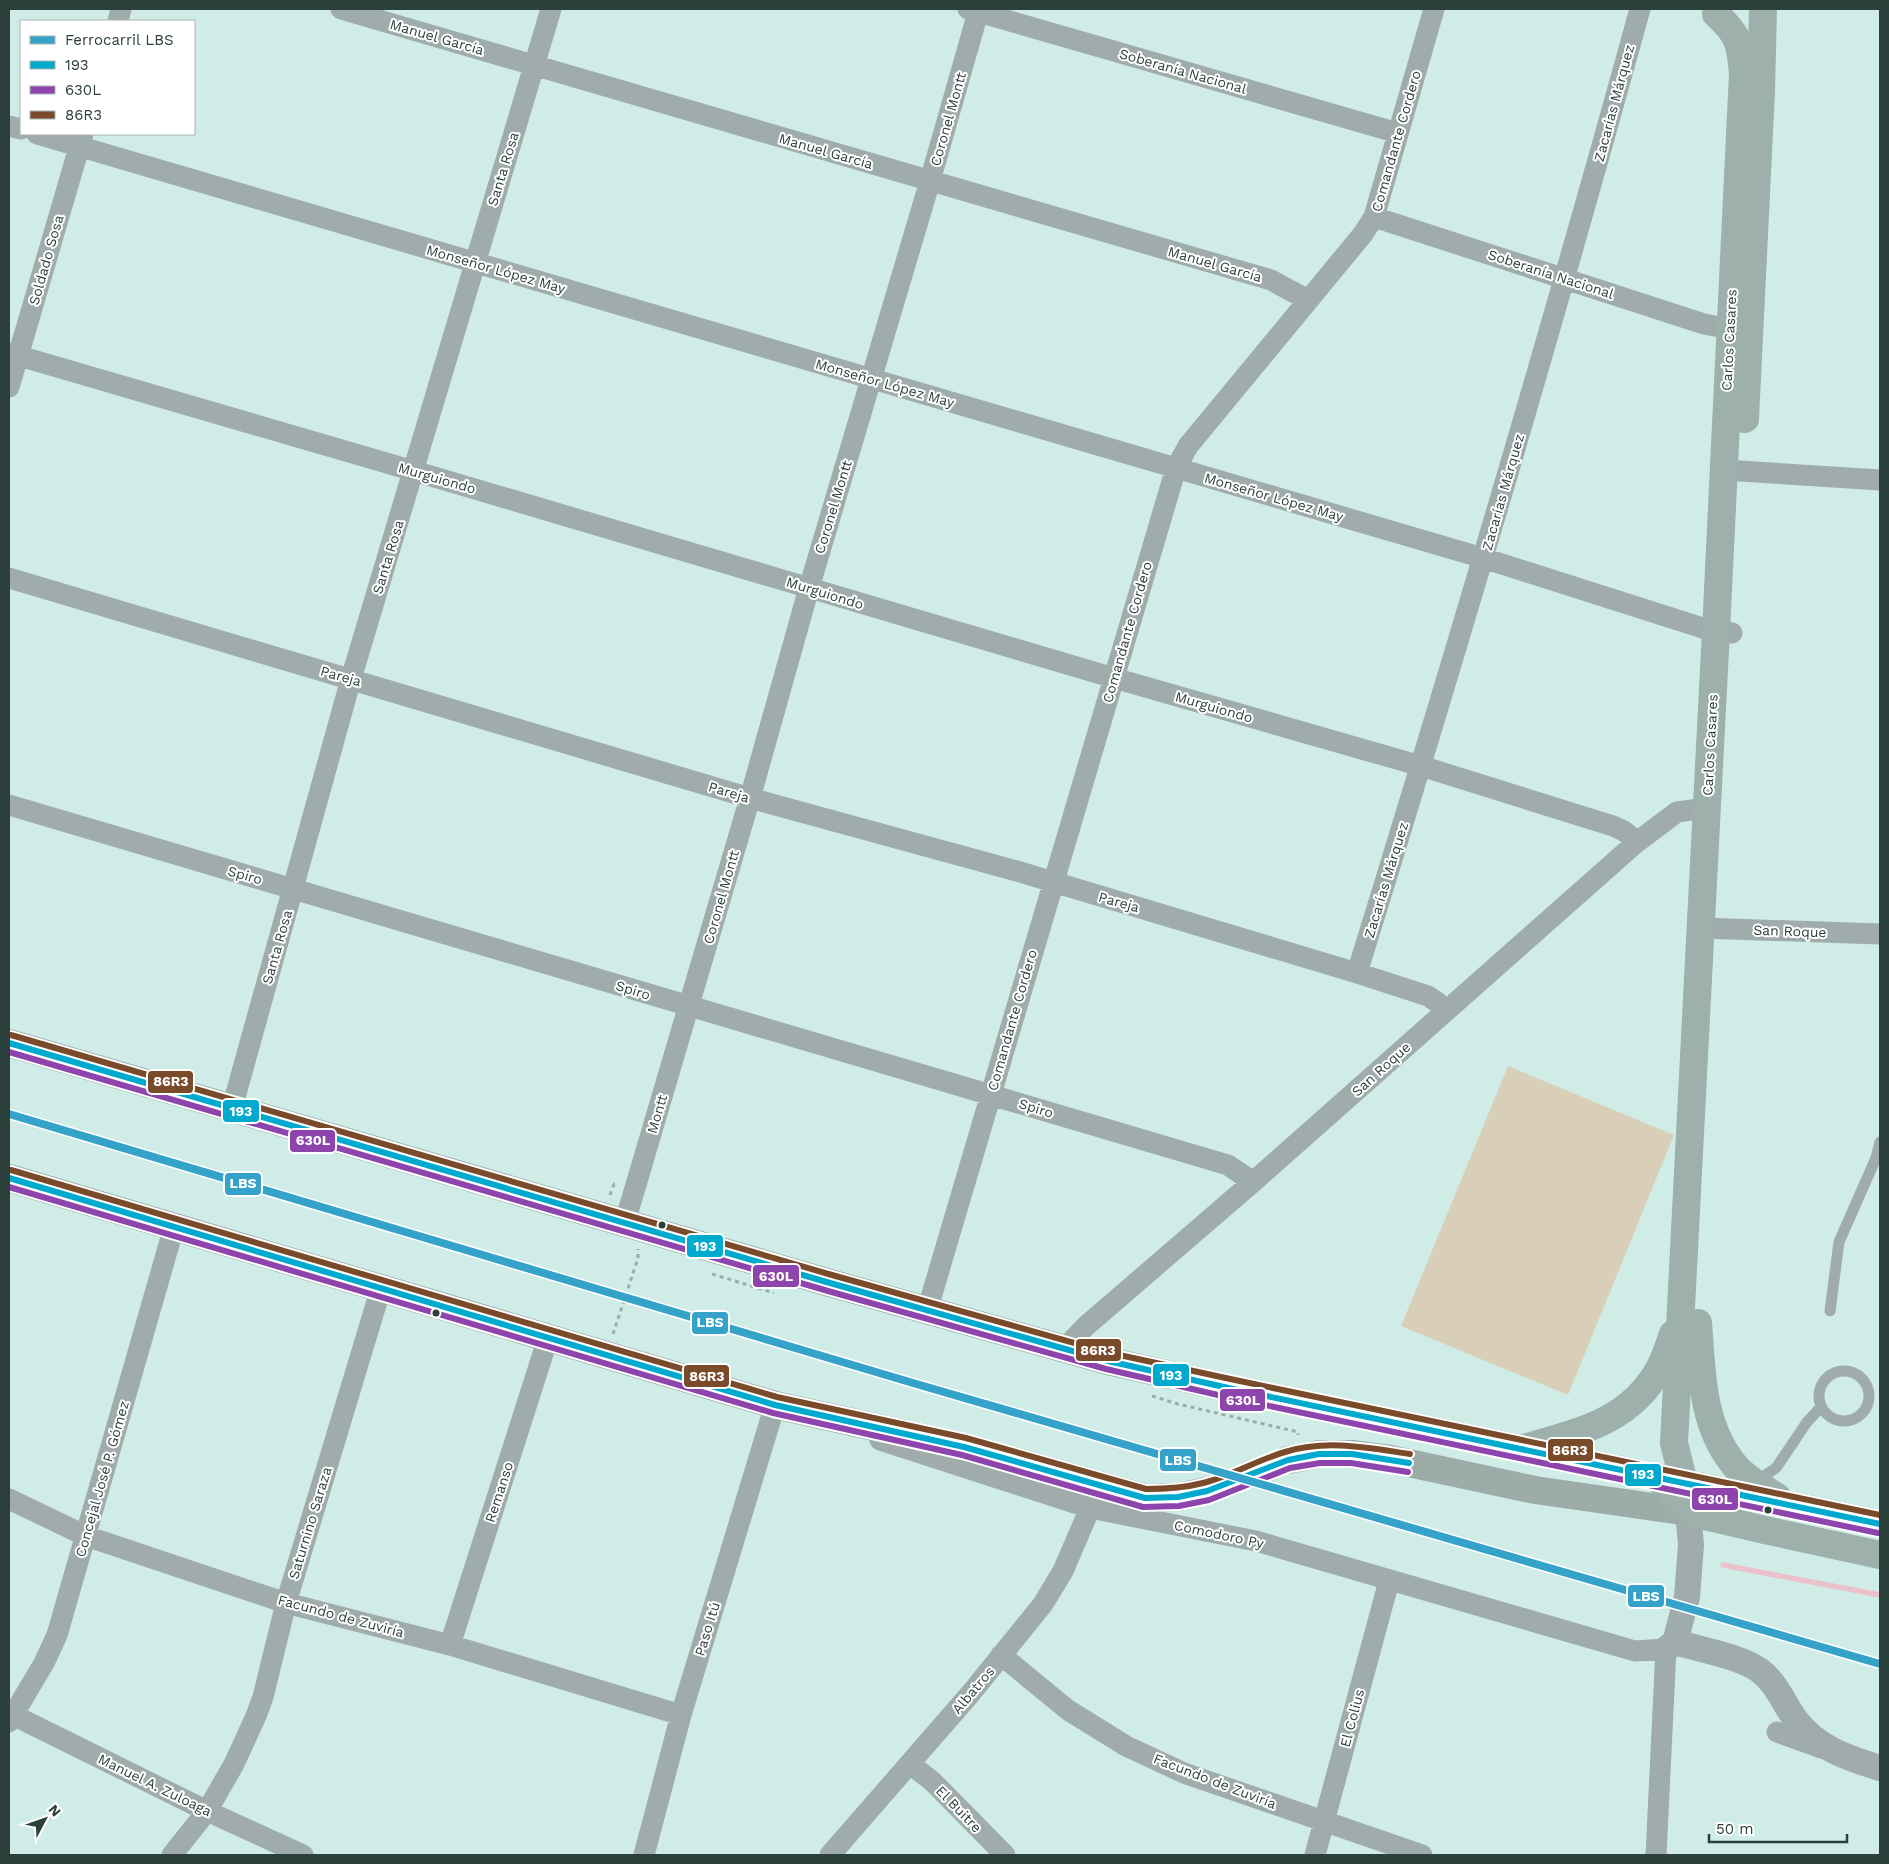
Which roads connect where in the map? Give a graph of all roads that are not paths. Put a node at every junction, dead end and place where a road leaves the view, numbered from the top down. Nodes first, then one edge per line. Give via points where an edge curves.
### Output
1 (341, 9) edge
2 (551, 9) edge
3 (1434, 9) edge
4 (1640, 9) edge
5 (1763, 9) edge
6 (975, 10) edge
7 (1714, 11) edge
8 (534, 66) junction
9 (1398, 133) junction
10 (44, 135) edge
11 (82, 140) edge
12 (930, 181) junction
13 (1374, 217) junction
14 (474, 263) junction
15 (1565, 279) junction
16 (1308, 300) junction
17 (1730, 329) junction
18 (13, 354) edge
19 (872, 379) junction
20 (9, 387) edge
21 (1176, 468) junction
22 (414, 471) junction
23 (1733, 471) junction
24 (1880, 480) edge
25 (1483, 558) junction
26 (9, 578) edge
27 (809, 588) junction
28 (1724, 632) junction
29 (1114, 678) junction
30 (351, 679) junction
31 (1421, 766) junction
32 (750, 798) junction
33 (9, 805) edge
34 (1707, 808) junction
35 (1637, 842) junction
36 (1052, 883) junction
37 (294, 889) junction
38 (1710, 928) junction
39 (1880, 934) edge
40 (1357, 973) junction
41 (689, 1006) junction
42 (1446, 1011) junction
43 (9, 1043) edge
44 (990, 1094) junction
45 (232, 1108) junction
46 (1880, 1142) edge
47 (9, 1178) edge
48 (1253, 1182) junction
49 (624, 1222) junction
50 (174, 1227) junction
51 (381, 1288) junction
52 (927, 1311) junction
53 (1830, 1311) dead end
54 (1690, 1318) junction
55 (548, 1338) junction
56 (1064, 1349) junction
57 (1875, 1399) edge
58 (775, 1405) junction
59 (1821, 1407) junction
60 (1519, 1449) junction
61 (1293, 1450) tunnel mouth
62 (1657, 1477) junction
63 (1754, 1482) junction
64 (1684, 1483) junction
65 (1207, 1491) tunnel mouth
66 (9, 1499) edge
67 (1789, 1505) junction
68 (1090, 1508) junction
69 (1688, 1512) junction
70 (1880, 1524) edge
71 (86, 1536) junction
72 (1880, 1555) edge
73 (1389, 1580) junction
74 (286, 1603) junction
75 (450, 1645) junction
76 (1670, 1645) junction
77 (1001, 1655) junction
78 (10, 1716) edge
79 (681, 1716) junction
80 (1777, 1732) dead end
81 (1833, 1752) junction
82 (910, 1764) junction
83 (1880, 1768) edge
84 (208, 1811) junction
85 (1324, 1821) junction
86 (172, 1855) edge
87 (303, 1855) edge
88 (644, 1855) edge
89 (830, 1855) edge
90 (1005, 1855) edge
91 (1314, 1855) edge
92 (1422, 1855) edge
93 (1656, 1855) edge

1 - 8 street, Manuel García
2 - 8 street, Santa Rosa
3 - 9 street, Comandante Cordero
4 - 15 street, Zacarías Márquez
5 - 23 main road, Carlos Casares via 1761,91
6 - 9 street, Soberanía Nacional
6 - 12 street, Coronel Montt
7 - 17 main road, Carlos Casares via 1732,28 1738,40 1743,73
8 - 12 street, Manuel García
8 - 14 street, Santa Rosa
9 - 13 street, Comandante Cordero
10 - 11 street, Monseñor López May
11 - 14 street, Monseñor López May
11 - 18 street, Soldado Sosa
12 - 16 street, Manuel García via 1272,280
12 - 19 street, Coronel Montt
13 - 15 street, Soberanía Nacional
13 - 16 street, Comandante Cordero
14 - 19 street, Monseñor López May
14 - 22 street, Santa Rosa
15 - 17 street, Soberanía Nacional via 1704,324
15 - 25 street, Zacarías Márquez
16 - 21 street, Comandante Cordero via 1188,446
17 - 23 main road, Carlos Casares
18 - 20 street, Soldado Sosa
18 - 22 street, Murguiondo
19 - 21 street, Monseñor López May
19 - 27 street, Coronel Montt
21 - 25 street, Monseñor López May
21 - 29 street, Comandante Cordero
22 - 27 street, Murguiondo
22 - 30 street, Santa Rosa
23 - 24 street
23 - 28 main road, Carlos Casares
25 - 28 street, Monseñor López May
25 - 31 street, Zacarías Márquez
26 - 30 street, Pareja
27 - 29 street, Murguiondo
27 - 32 street, Coronel Montt
28 - 34 main road, Carlos Casares
28 - 38 main road, Carlos Casares
29 - 31 street, Murguiondo
29 - 36 street, Comandante Cordero
30 - 32 street, Pareja
30 - 37 street, Santa Rosa
31 - 35 street, Murguiondo via 1613,826
31 - 40 street, Zacarías Márquez
32 - 36 street, Pareja
32 - 41 street, Coronel Montt
33 - 37 street, Spiro
34 - 35 street, San Roque via 1677,812
34 - 38 main road, Carlos Casares
35 - 42 street, San Roque
36 - 40 street, Pareja
36 - 44 street, Comandante Cordero
37 - 41 street, Spiro
37 - 45 street, Santa Rosa
38 - 39 street, San Roque
38 - 54 main road, Carlos Casares
40 - 42 street, Pareja via 1428,996
41 - 44 street, Spiro
41 - 49 street, Montt
42 - 48 street, San Roque
43 - 45 main road
44 - 48 street, Spiro via 1228,1165
44 - 52 street, Comandante Cordero
45 - 49 main road
46 - 53 lane via 1839,1242
47 - 50 main road, Comodoro Py
48 - 56 street, San Roque via 1086,1326
49 - 52 main road
50 - 51 main road, Comodoro Py
50 - 71 street, Concejal José P. Gómez
51 - 55 main road, Comodoro Py
51 - 74 street, Saturnino Saraza
52 - 56 main road
54 - 60 main road via 1659,1369 1626,1408 1593,1427
54 - 63 main road via 1712,1428 1732,1463
54 - 64 main road, Carlos Casares via 1692,1440
55 - 58 main road, Comodoro Py
55 - 75 street, Remanso
56 - 60 main road via 1233,1389
57 - 59 lane via 1864,1414 1849,1422 1832,1419
57 - 59 lane via 1867,1383 1855,1372 1840,1370 1826,1377 1818,1391
58 - 65 main road, Comodoro Py via 964,1447 1145,1498 1178,1497
58 - 68 street, Comodoro Py
58 - 79 street, Paso Itú
59 - 63 lane via 1776,1468
60 - 62 main road
61 - 69 main road via 1371,1456 1535,1490
62 - 64 main road
62 - 69 main road
63 - 67 main road
64 - 67 main road
64 - 69 main road, Carlos Casares
66 - 71 street, Facundo de Zuviría
67 - 70 main road
68 - 73 street, Comodoro Py via 1256,1541
68 - 77 street, Albatros via 1063,1571 1043,1604
69 - 72 main road
69 - 76 street, Carlos Casares via 1691,1545 1687,1597
71 - 74 street, Facundo de Zuviría
71 - 78 street, Concejal José P. Gómez via 57,1635 44,1663
73 - 76 street, Comodoro Py via 1635,1651
73 - 85 street, El Colius
74 - 75 street, Facundo de Zuviría
74 - 84 street, Saturnino Saraza via 256,1716
75 - 79 street, Facundo de Zuviría
76 - 81 street, Comodoro Py via 1747,1663 1759,1670 1773,1683 1796,1720
76 - 93 street, Carlos Casares
77 - 82 street, Albatros
77 - 85 street, Facundo de Zuviría via 1068,1710 1126,1746 1184,1773
78 - 84 street, Manuel A. Zuloaga
79 - 88 street, Paso Itú
80 - 81 street
81 - 83 street, Comodoro Py
82 - 89 street, Albatros
82 - 90 street, El Buitre via 932,1781
84 - 86 street, Saturnino Saraza
84 - 87 street, Manuel A. Zuloaga
85 - 91 street, El Colius
85 - 92 street, Facundo de Zuviría

